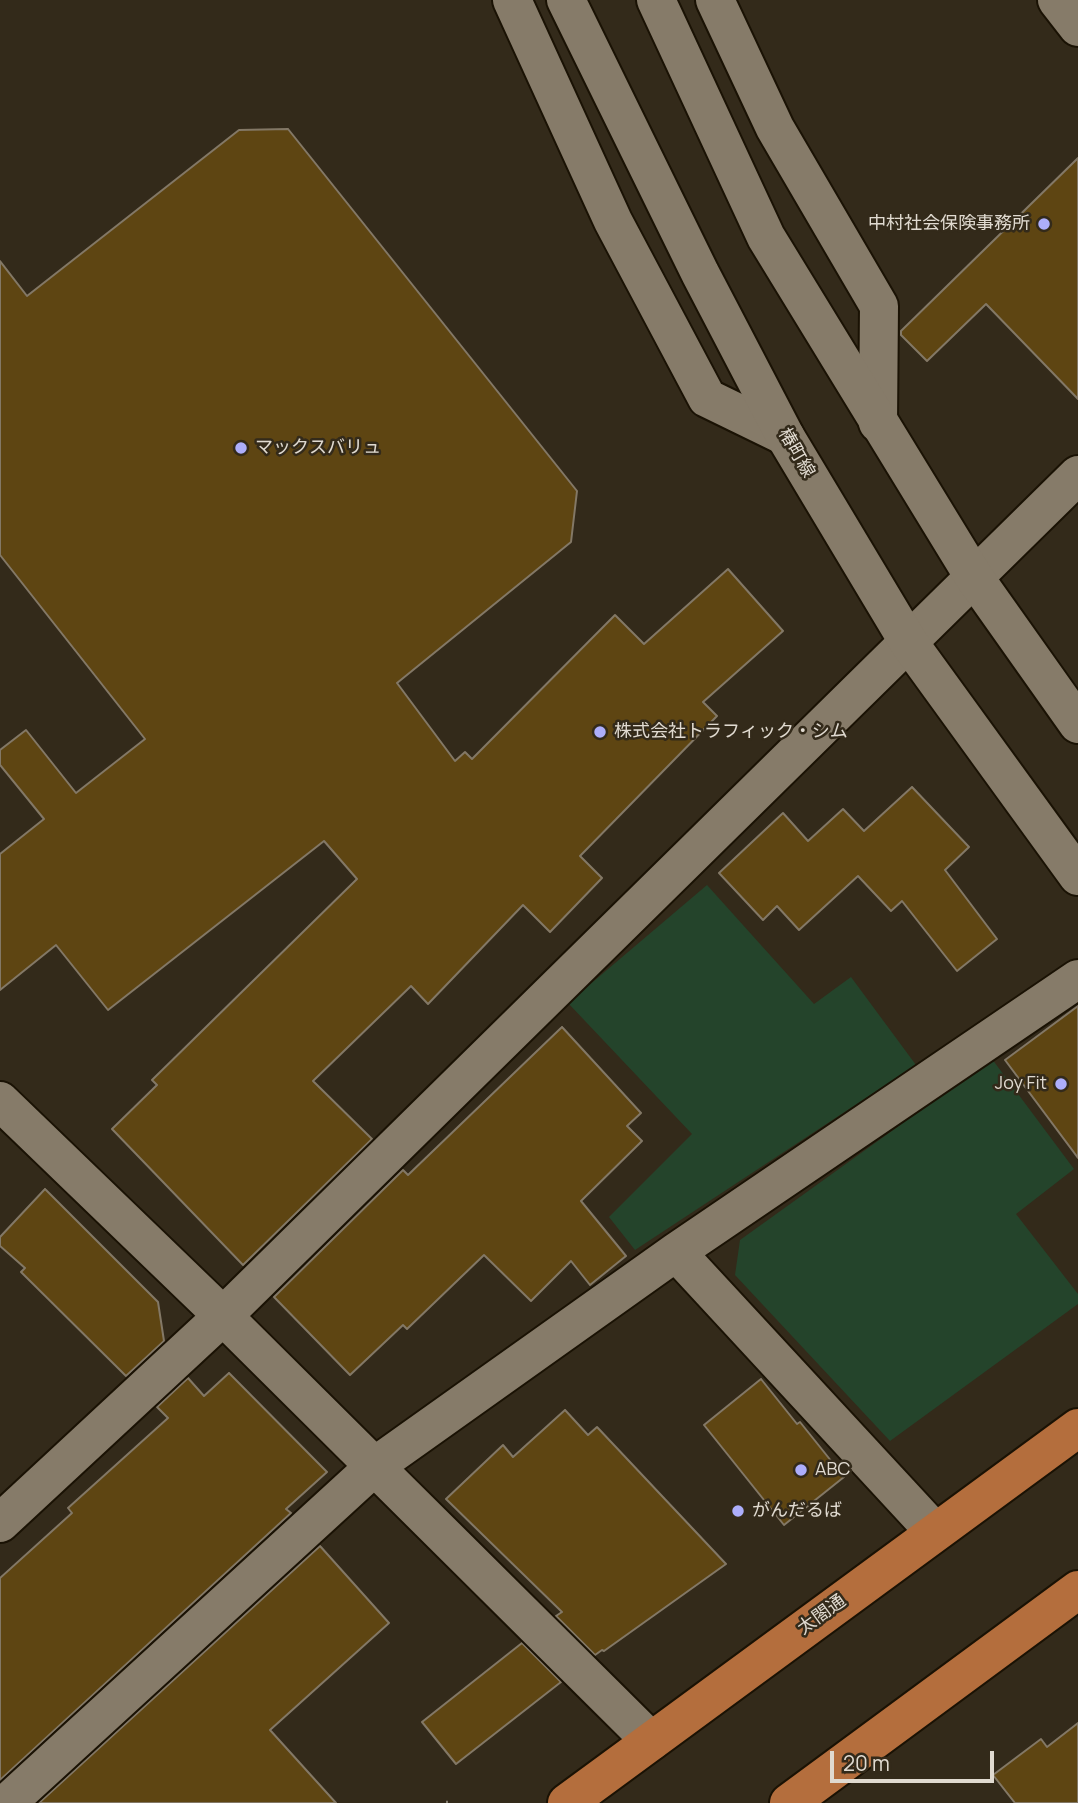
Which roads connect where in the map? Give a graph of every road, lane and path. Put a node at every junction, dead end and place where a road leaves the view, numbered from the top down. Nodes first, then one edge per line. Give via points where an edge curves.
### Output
1 (512, 0) edge
2 (566, 0) edge
3 (656, 0) edge
4 (715, 0) edge
5 (1057, 0) edge
6 (1078, 27) edge
7 (878, 423) junction
8 (785, 436) junction
9 (1078, 475) edge
10 (974, 577) junction
11 (909, 643) junction
12 (1078, 724) edge
13 (1078, 876) edge
14 (1078, 979) edge
15 (0, 1101) edge
16 (676, 1252) junction
17 (223, 1316) junction
18 (1078, 1427) edge
19 (375, 1466) junction
20 (0, 1522) edge
21 (935, 1532) junction
22 (1078, 1590) edge
23 (651, 1741) junction
24 (7, 1803) edge
25 (567, 1803) edge
26 (789, 1803) edge

1 - 8 street via 612,221 706,398
2 - 8 street, 椿町線
3 - 7 street via 766,237
4 - 7 street via 775,128 879,306
5 - 6 street
7 - 10 street
8 - 11 street, 椿町線
9 - 10 street
10 - 11 street
10 - 12 street
11 - 13 street, 椿町線
11 - 17 street
14 - 16 street
15 - 17 street
16 - 19 street
16 - 21 street
17 - 19 street
17 - 20 street
18 - 21 main road, 太閤通
19 - 23 street
19 - 24 street
21 - 23 main road, 太閤通
22 - 26 main road
23 - 25 main road, 太閤通

